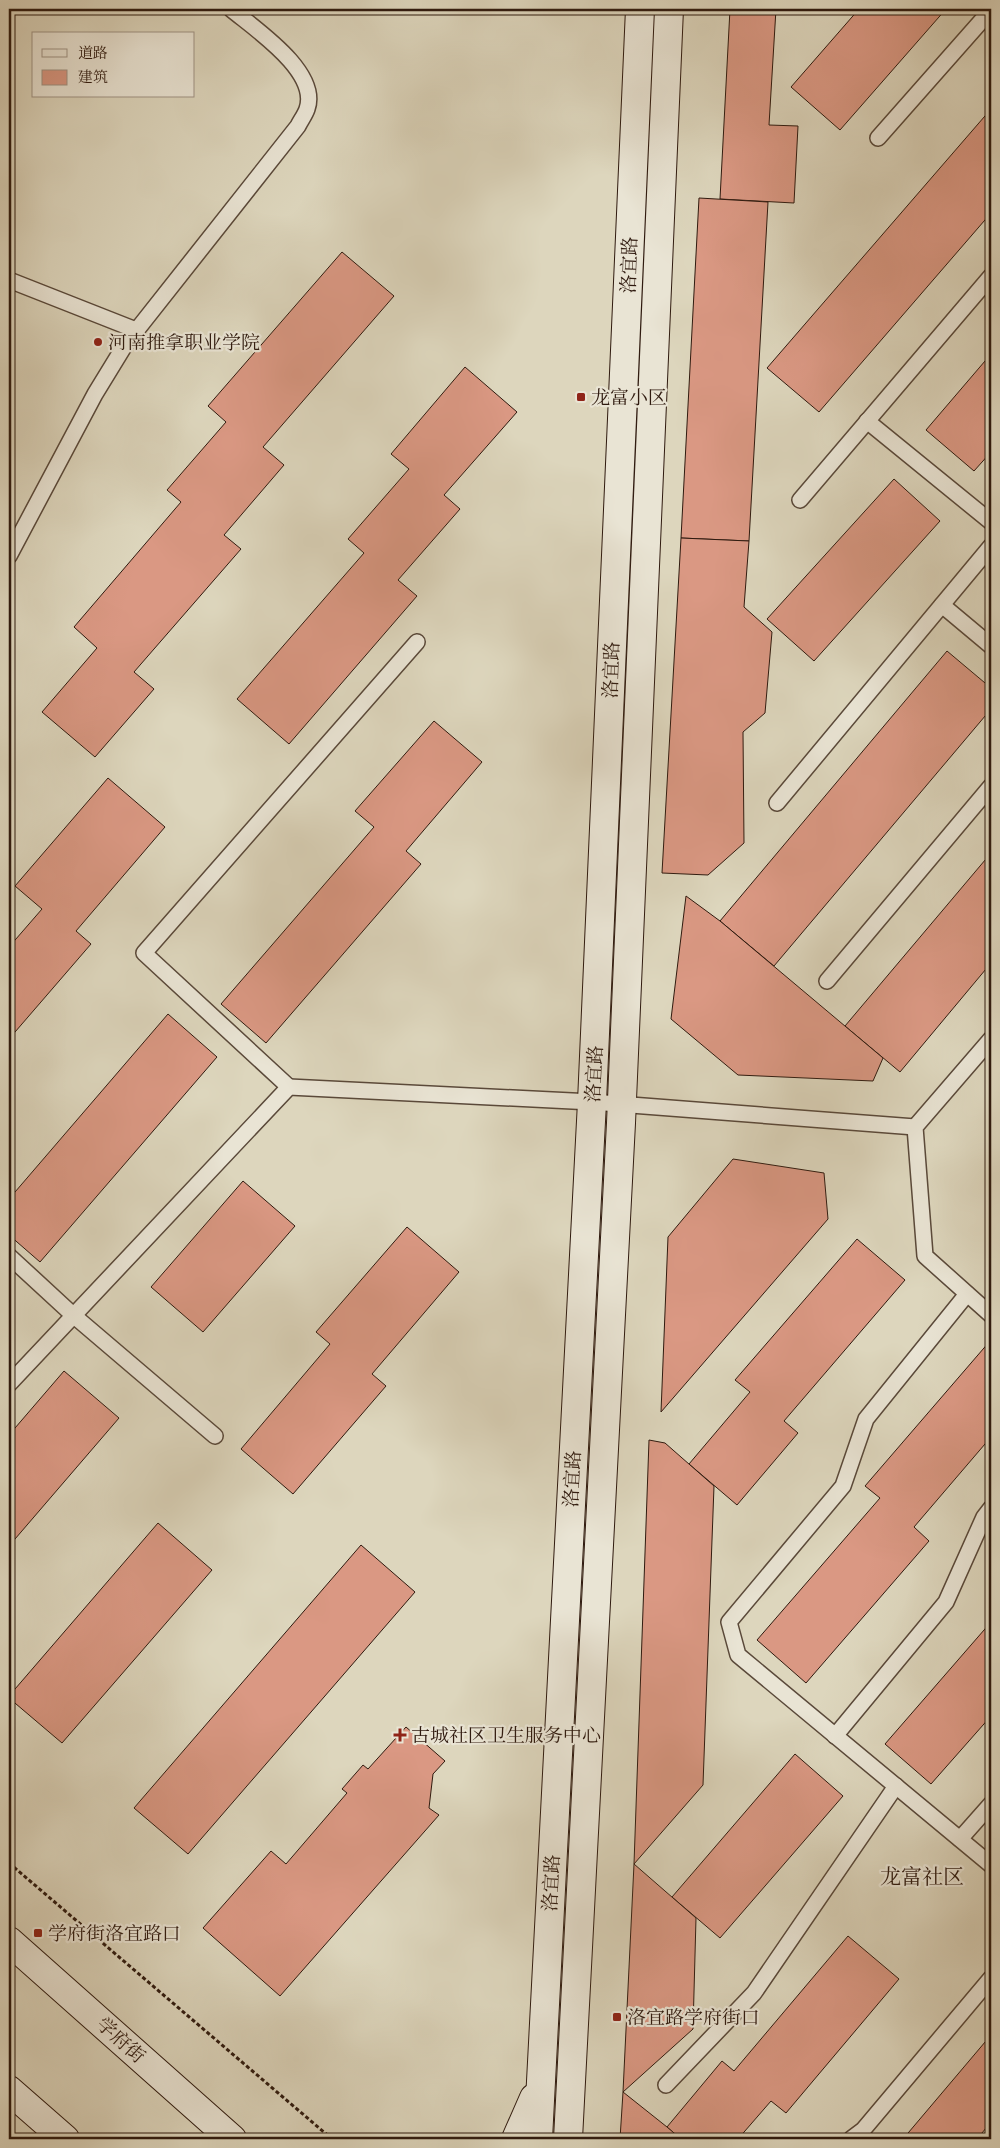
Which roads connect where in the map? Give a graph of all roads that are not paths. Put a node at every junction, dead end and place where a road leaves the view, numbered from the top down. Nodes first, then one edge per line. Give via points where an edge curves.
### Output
1 (231, 9) edge
2 (640, 9) edge
3 (669, 9) edge
4 (991, 10) edge
5 (878, 138) dead end
6 (991, 276) edge
7 (9, 280) edge
8 (136, 330) junction
9 (868, 421) junction
10 (800, 500) dead end
11 (991, 522) edge
12 (991, 546) edge
13 (9, 556) edge
14 (942, 605) junction
15 (417, 642) dead end
16 (991, 646) edge
17 (991, 786) edge
18 (777, 804) dead end
19 (826, 981) dead end
20 (991, 1039) edge
21 (289, 1087) junction
22 (592, 1102) junction
23 (621, 1104) junction
24 (915, 1127) junction
25 (9, 1256) edge
26 (967, 1294) junction
27 (73, 1315) junction
28 (991, 1315) edge
29 (9, 1384) edge
30 (214, 1436) dead end
31 (991, 1508) edge
32 (835, 1736) junction
33 (896, 1786) junction
34 (991, 1804) edge
35 (960, 1839) junction
36 (991, 1865) edge
37 (9, 1941) edge
38 (991, 1978) edge
39 (540, 2083) junction
40 (666, 2085) dead end
41 (9, 2090) edge
42 (65, 2139) edge
43 (232, 2139) edge
44 (516, 2139) edge
45 (538, 2139) edge
46 (568, 2139) edge
47 (851, 2139) edge

1 - 8 lane via 302,74 307,87 308,107 298,126
2 - 22 street, 洛宜路
3 - 23 street, 洛宜路
4 - 5 lane
6 - 9 lane
7 - 8 lane
8 - 13 lane via 95,394
9 - 10 lane
9 - 11 lane
12 - 14 lane
14 - 16 lane
14 - 18 lane
15 - 21 lane via 144,953
17 - 19 lane
20 - 24 lane
21 - 22 lane
21 - 27 lane
22 - 23 lane
22 - 39 street, 洛宜路
23 - 24 lane
23 - 46 street, 洛宜路
24 - 26 lane via 924,1256
25 - 27 lane
26 - 28 lane
26 - 32 lane via 866,1419 843,1486 729,1622 738,1655
27 - 29 lane
27 - 30 lane
31 - 32 lane via 946,1602
32 - 33 lane
33 - 35 lane
33 - 40 lane via 754,1993
34 - 35 lane
35 - 36 lane
37 - 43 street, 学府街
38 - 47 lane via 863,2130
39 - 44 street
39 - 45 street, 洛宜路
41 - 42 street

